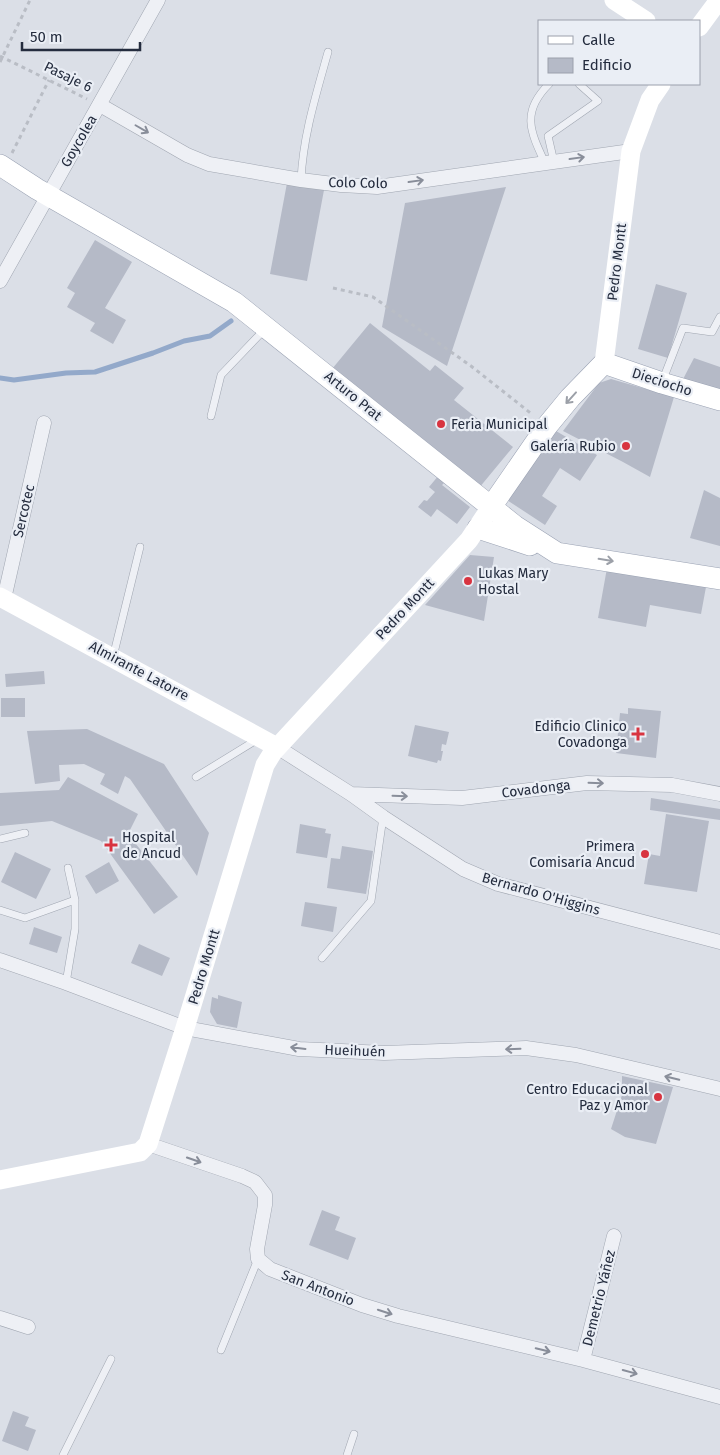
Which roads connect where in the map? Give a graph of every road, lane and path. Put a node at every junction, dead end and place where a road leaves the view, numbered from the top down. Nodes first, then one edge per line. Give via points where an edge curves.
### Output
1 (30, 0) edge
2 (158, 0) edge
3 (614, 0) edge
4 (719, 0) edge
5 (644, 20) edge
6 (700, 26) edge
7 (328, 52) dead end
8 (1, 57) edge
9 (0, 62) edge
10 (49, 80) junction
11 (548, 85) edge
12 (580, 85) edge
13 (660, 85) edge
14 (100, 105) junction
15 (631, 151) junction
16 (549, 162) junction
17 (2, 167) edge
18 (301, 180) junction
19 (48, 195) junction
20 (0, 281) edge
21 (333, 288) dead end
22 (720, 317) edge
23 (267, 327) junction
24 (604, 363) junction
25 (662, 383) junction
26 (720, 400) edge
27 (211, 416) dead end
28 (44, 423) dead end
29 (547, 426) junction
30 (491, 506) junction
31 (478, 528) junction
32 (140, 547) dead end
33 (558, 553) junction
34 (720, 579) edge
35 (2, 598) edge
36 (113, 658) junction
37 (269, 742) junction
38 (196, 777) dead end
39 (351, 794) junction
40 (720, 794) edge
41 (383, 817) junction
42 (25, 833) dead end
43 (0, 839) edge
44 (68, 868) dead end
45 (75, 900) junction
46 (0, 910) edge
47 (720, 942) edge
48 (322, 958) dead end
49 (0, 960) edge
50 (66, 983) junction
51 (185, 1028) junction
52 (720, 1089) edge
53 (148, 1144) junction
54 (0, 1180) edge
55 (614, 1236) dead end
56 (258, 1259) junction
57 (0, 1318) edge
58 (28, 1327) dead end
59 (221, 1350) dead end
60 (111, 1359) dead end
61 (583, 1360) junction
62 (720, 1397) edge
63 (354, 1434) dead end
64 (63, 1455) edge
65 (347, 1455) edge

1 - 8 path
2 - 14 street, Goycolea
3 - 5 street
4 - 6 street
7 - 18 lane via 310,116
8 - 9 path
8 - 10 path, Pasaje 6
10 - 14 path, Pasaje 6
10 - 17 path
11 - 16 lane via 540,93 531,113 531,131
12 - 16 lane via 598,101 548,136
13 - 15 street, Pedro Montt via 650,100
14 -> 18 street, Colo Colo via 187,156 209,164
14 - 19 street, Goycolea
16 -> 15 street, Colo Colo
15 - 24 street, Pedro Montt
18 -> 16 street, Colo Colo via 377,187
17 - 19 main road, Arturo Prat
19 - 20 street, Goycolea
19 - 23 main road, Arturo Prat via 234,302
21 - 29 path via 373,297 471,366
22 - 25 lane via 712,332 683,328
23 - 27 lane via 222,375
23 - 30 main road, Arturo Prat
24 - 25 main road, Dieciocho
24 -> 29 main road, Pedro Montt
25 - 26 main road, Dieciocho
28 - 35 street, Sercotec
29 - 30 main road, Pedro Montt
30 - 31 street, Pedro Montt
30 - 33 main road, Arturo Prat via 515,526
31 - 33 main road
31 - 37 street, Pedro Montt via 463,547
32 - 36 lane
33 -> 34 main road, Arturo Prat
35 - 36 street, Almirante Latorre
36 - 37 street, Almirante Latorre
37 - 38 lane
37 - 39 street, Bernardo O'Higgins
37 - 51 street, Pedro Montt via 265,765
39 -> 40 street, Covadonga via 462,798 587,783 672,785
39 - 41 street, Bernardo O'Higgins
41 - 47 street, Bernardo O'Higgins via 463,869 498,884
41 - 48 lane via 371,901
42 - 43 lane
44 - 45 lane
45 - 46 lane via 25,918
45 - 50 lane via 75,929
49 - 50 street, Hueihuén
50 - 51 street, Hueihuén
52 -> 51 street, Hueihuén via 576,1055 526,1048 384,1053 299,1049
51 - 53 street, Pedro Montt
53 - 54 street via 140,1152
53 -> 56 street via 256,1182 265,1195
55 - 61 street, Demetrio Yáñez
56 - 59 lane
56 -> 61 street, San Antonio via 270,1269 362,1305
57 - 58 street
60 - 64 lane
61 -> 62 street, San Antonio
63 - 65 lane

